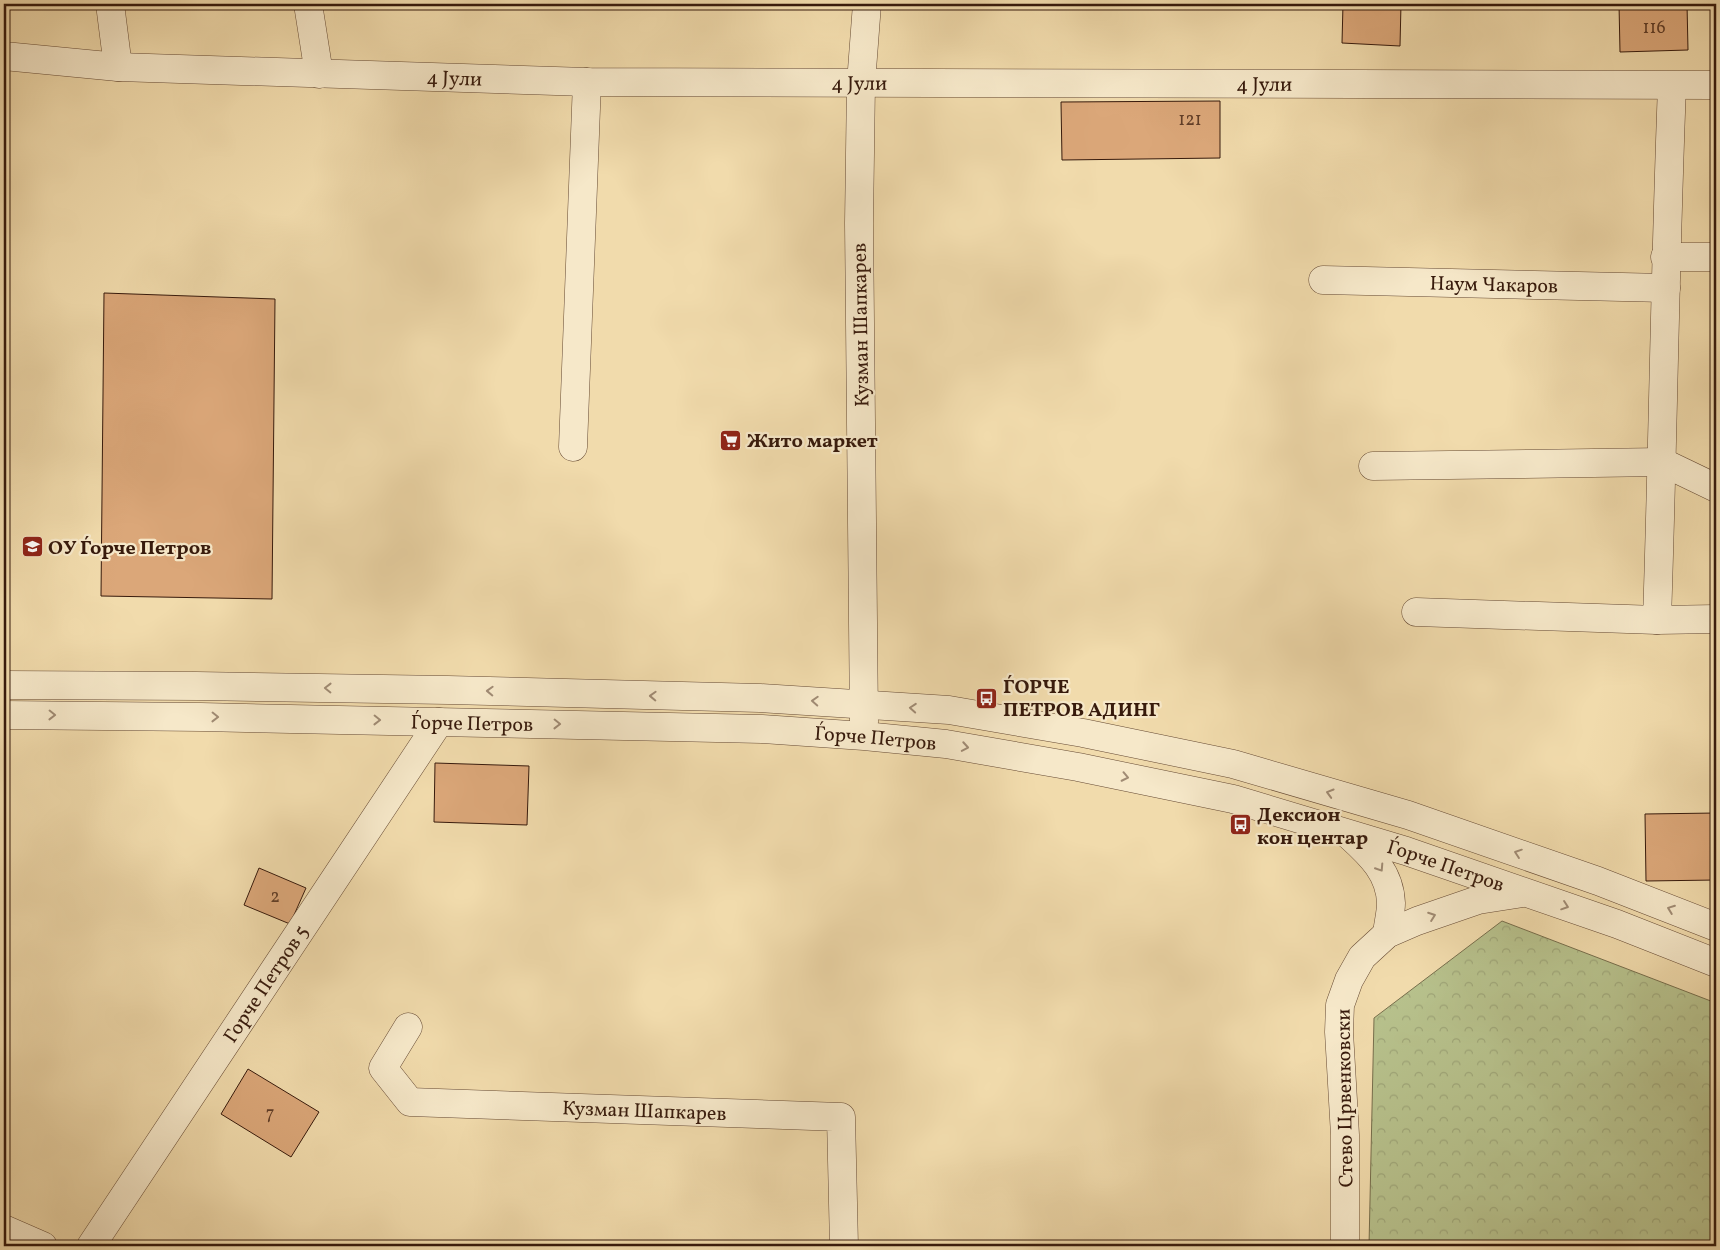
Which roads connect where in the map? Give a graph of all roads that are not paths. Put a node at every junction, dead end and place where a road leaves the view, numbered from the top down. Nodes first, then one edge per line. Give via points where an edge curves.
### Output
1 (110, 4) edge
2 (308, 4) edge
3 (867, 4) edge
4 (4, 56) edge
5 (118, 67) junction
6 (319, 74) junction
7 (587, 82) junction
8 (861, 83) junction
9 (1716, 85) edge
10 (1672, 86) junction
11 (1665, 257) junction
12 (1716, 257) edge
13 (1323, 280) dead end
14 (1666, 288) junction
15 (573, 447) dead end
16 (1662, 462) junction
17 (1373, 466) dead end
18 (1716, 488) edge
19 (1416, 612) dead end
20 (1716, 619) edge
21 (1657, 620) junction
22 (4, 685) edge
23 (864, 704) junction
24 (4, 715) edge
25 (439, 722) junction
26 (864, 736) junction
27 (1347, 833) junction
28 (1525, 892) junction
29 (1716, 927) edge
30 (1387, 934) junction
31 (1716, 963) edge
32 (408, 1026) dead end
33 (4, 1229) edge
34 (43, 1246) edge
35 (91, 1246) edge
36 (844, 1246) edge
37 (1344, 1246) edge

1 - 5 street
2 - 6 street
3 - 8 street, Кузман Шапкарев
4 - 5 street, 4 Јули
5 - 6 street, 4 Јули
6 - 7 street, 4 Јули
7 - 8 street, 4 Јули
7 - 15 street
8 - 10 street, 4 Јули
8 - 23 street, Кузман Шапкарев via 859,223
9 - 10 street, 4 Јули
10 - 11 street
11 - 12 street
11 - 14 street
13 - 14 street, Наум Чакаров
14 - 16 street
16 - 17 street
16 - 18 street
16 - 21 street
19 - 21 street
20 - 21 street
23 -> 22 street, Ѓорче Петров via 448,690
23 - 26 street, Кузман Шапкарев
29 -> 23 street, Ѓорче Петров via 1598,881 1408,815 1233,764 1083,733 958,712
24 -> 25 street, Ѓорче Петров
25 -> 26 street, Ѓорче Петров via 762,729
25 - 35 street, Горче Петров 5
26 -> 27 street, Ѓорче Петров via 946,744 1088,769 1233,799
27 - 28 street, Ѓорче Петров
27 -> 30 street via 1382,868 1388,882 1391,904
30 -> 28 street, Стево Црвенковски via 1478,900
28 -> 31 street, Ѓорче Петров
30 - 37 street, Стево Црвенковски via 1362,957 1340,1005 1345,1135
32 - 36 street, Кузман Шапкарев via 383,1068 410,1102 841,1117
33 - 34 street

